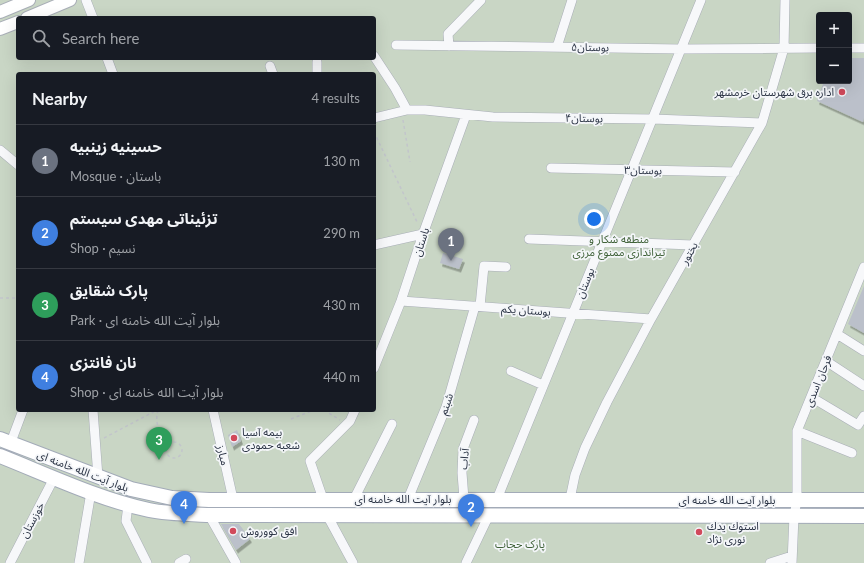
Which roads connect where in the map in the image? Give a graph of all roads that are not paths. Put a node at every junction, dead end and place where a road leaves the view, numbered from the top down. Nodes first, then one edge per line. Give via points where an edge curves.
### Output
1 (28, 0) edge
2 (70, 0) edge
3 (86, 0) edge
4 (481, 0) edge
5 (572, 0) edge
6 (701, 0) edge
7 (785, 0) edge
8 (0, 12) edge
9 (32, 16) edge
10 (92, 16) edge
11 (16, 23) edge
12 (0, 29) edge
13 (396, 45) dead end
14 (449, 46) junction
15 (557, 47) junction
16 (784, 48) junction
17 (816, 48) edge
18 (852, 48) edge
19 (864, 48) edge
20 (681, 49) junction
21 (376, 59) edge
22 (108, 60) edge
23 (317, 62) dead end
24 (112, 72) edge
25 (317, 72) edge
26 (404, 110) junction
27 (466, 115) junction
28 (376, 117) edge
29 (653, 119) junction
30 (762, 123) junction
31 (0, 150) edge
32 (16, 163) edge
33 (551, 168) dead end
34 (631, 170) junction
35 (734, 172) junction
36 (423, 234) junction
37 (529, 239) dead end
38 (601, 241) junction
39 (693, 244) junction
40 (376, 246) edge
41 (506, 267) dead end
42 (864, 267) edge
43 (401, 301) junction
44 (477, 306) junction
45 (573, 314) junction
46 (652, 319) junction
47 (837, 334) junction
48 (864, 351) edge
49 (826, 360) junction
50 (376, 363) edge
51 (511, 371) dead end
52 (543, 385) junction
53 (864, 386) edge
54 (811, 397) junction
55 (23, 412) edge
56 (93, 412) edge
57 (213, 412) edge
58 (354, 412) edge
59 (864, 416) edge
60 (474, 420) dead end
61 (392, 424) dead end
62 (797, 431) junction
63 (6, 440) edge
64 (852, 452) dead end
65 (0, 456) edge
66 (98, 477) junction
67 (54, 478) junction
68 (91, 492) junction
69 (233, 499) junction
70 (323, 499) junction
71 (354, 499) junction
72 (408, 499) junction
73 (464, 499) junction
74 (497, 499) junction
75 (570, 499) junction
76 (797, 500) junction
77 (864, 500) edge
78 (128, 505) junction
79 (209, 515) junction
80 (327, 515) junction
81 (489, 516) junction
82 (794, 516) junction
83 (864, 516) edge
84 (792, 560) edge
85 (10, 563) edge
86 (80, 563) edge
87 (147, 563) edge
88 (236, 563) edge
89 (353, 563) edge
90 (466, 563) edge
91 (770, 563) edge

1 - 8 main road
2 - 9 main road
3 - 10 street
4 - 14 street via 448,34
5 - 15 street
6 - 20 street, بوستان
7 - 16 street, بختور
11 - 12 main road
13 - 14 street, بوستان۵
14 - 15 street, بوستان۵
15 - 20 street, بوستان۵
16 - 17 street, بوستان۵
16 - 20 street, بوستان۵
16 - 30 street, بختور
18 - 19 street
20 - 29 street, بوستان
21 - 26 street via 395,88
22 - 24 street
23 - 25 street
26 - 27 street, بوستان۴
26 - 28 street, بوستان۴
27 - 29 street, بوستان۴
27 - 36 street, باستان
29 - 30 street, بوستان۴
29 - 34 street, بوستان
30 - 35 street, بختور
31 - 32 street
33 - 34 street, بوستان۳
34 - 35 street, بوستان۳
34 - 38 street, بوستان
35 - 39 street, بختور
36 - 40 street
36 - 43 street, باستان
37 - 38 street
38 - 39 street
38 - 45 street, بوستان
39 - 46 street, بختور
41 - 44 street, شبنم via 484,266
42 - 47 street, فرحان اسدی
43 - 44 street, بوستان یکم
43 - 50 street, باستان
44 - 45 street, بوستان یکم
44 - 72 street, شبنم via 446,407
45 - 46 street, بوستان یکم
45 - 52 street, بوستان
46 - 75 street, بختور via 585,448
47 - 48 street
47 - 49 street, فرحان اسدی
49 - 53 street
49 - 54 street, فرحان اسدی
51 - 52 street
52 - 74 street, بوستان
54 - 59 street via 858,425
54 - 62 street, فرحان اسدی
55 - 63 street
56 - 66 street
57 - 69 street, مبارز
58 - 70 street via 350,421 310,462
60 - 73 street, آداب via 463,449
61 - 71 street
62 - 64 street
62 - 76 street, فرحان اسدی
63 - 66 main road, بلوار آیت الله خامنه ای
65 - 67 main road, بلوار آیت الله خامنه ای
66 - 69 main road, بلوار آیت الله خامنه ای via 152,495 172,498
67 - 68 main road, بلوار آیت الله خامنه ای
67 - 85 street, خوزستان
68 - 78 main road, بلوار آیت الله خامنه ای
68 - 86 street
69 - 70 main road, بلوار آیت الله خامنه ای
70 - 71 main road, بلوار آیت الله خامنه ای
71 - 72 main road, بلوار آیت الله خامنه ای
72 - 73 main road, بلوار آیت الله خامنه ای
73 - 74 main road, بلوار آیت الله خامنه ای
74 - 75 main road, بلوار آیت الله خامنه ای
75 - 76 main road, بلوار آیت الله خامنه ای
76 - 77 main road, بلوار آیت الله خامنه ای
76 - 82 street, فرحان اسدی
78 - 79 main road, بلوار آیت الله خامنه ای via 150,511
78 - 87 street via 126,521
79 - 80 main road, بلوار آیت الله خامنه ای
79 - 88 street
80 - 81 main road, بلوار آیت الله خامنه ای
80 - 89 street
81 - 82 main road, بلوار آیت الله خامنه ای
81 - 90 street
82 - 83 main road, بلوار آیت الله خامنه ای
82 - 84 street
84 - 91 street

